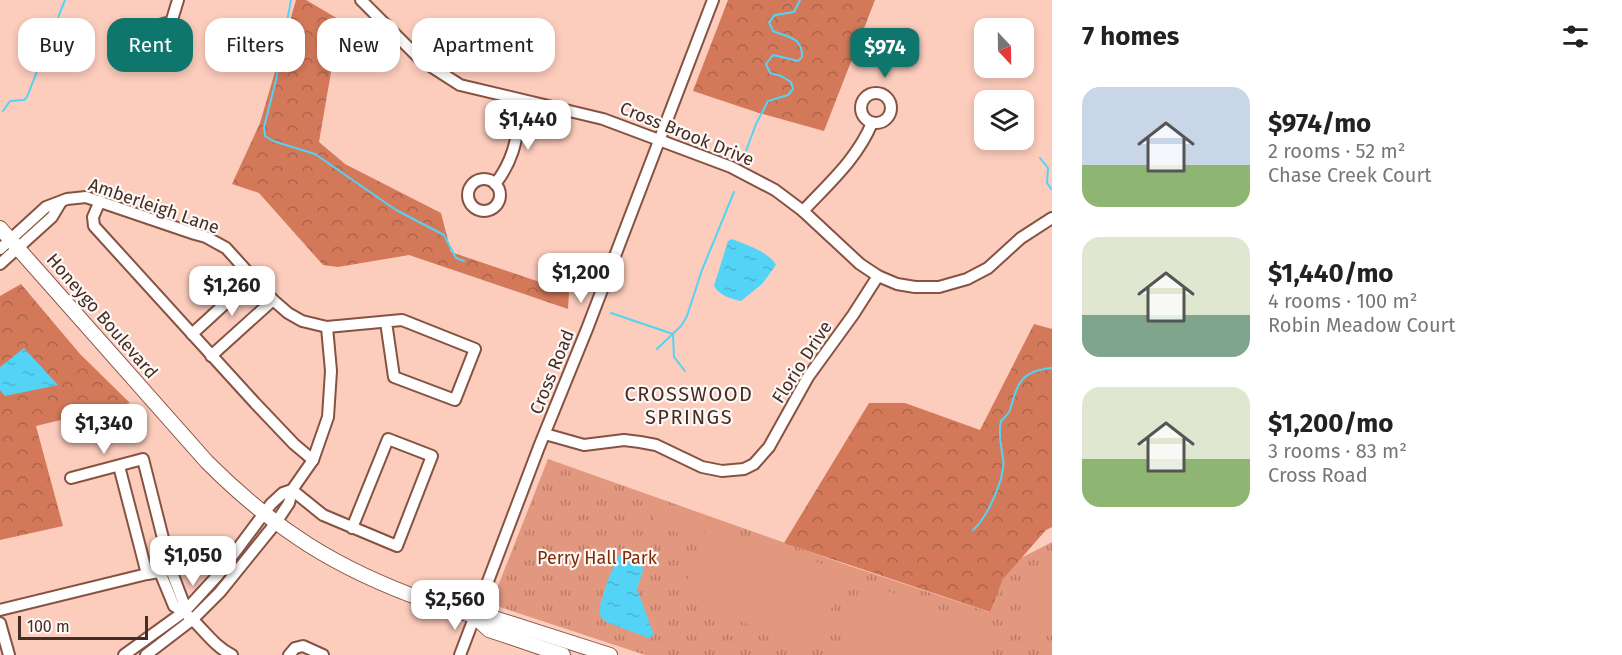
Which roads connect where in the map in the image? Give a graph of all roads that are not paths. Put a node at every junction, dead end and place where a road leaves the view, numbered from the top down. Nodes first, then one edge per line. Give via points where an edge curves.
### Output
1 (178, 0) edge
2 (713, 0) edge
3 (367, 2) edge
4 (173, 18) edge
5 (523, 101) junction
6 (872, 123) dead end
7 (658, 140) junction
8 (495, 184) dead end
9 (100, 201) junction
10 (803, 211) junction
11 (1052, 218) edge
12 (0, 228) edge
13 (15, 244) junction
14 (0, 249) edge
15 (0, 264) edge
16 (878, 276) junction
17 (253, 279) junction
18 (273, 300) junction
19 (386, 322) junction
20 (327, 327) junction
21 (192, 334) junction
22 (210, 356) junction
23 (545, 434) junction
24 (313, 460) junction
25 (119, 466) junction
26 (71, 478) dead end
27 (291, 490) junction
28 (264, 514) junction
29 (275, 524) junction
30 (352, 528) junction
31 (165, 571) junction
32 (147, 574) junction
33 (0, 610) edge
34 (189, 615) junction
35 (475, 617) junction
36 (0, 623) edge
37 (9, 655) edge
38 (124, 655) edge
39 (146, 655) edge
40 (232, 655) edge
41 (290, 655) edge
42 (322, 655) edge
43 (460, 655) edge
44 (563, 655) edge
45 (610, 655) edge

1 - 4 street
2 - 7 street, Cross Road
3 - 5 street, Cross Brook Drive via 420,60 460,85
5 - 7 street, Cross Brook Drive via 603,119
5 - 8 street via 514,150 507,169
6 - 10 street via 849,162
7 - 10 street, Cross Brook Drive via 732,167 776,190
7 - 23 street, Cross Road
9 - 13 street, Amberleigh Lane via 76,197 46,207
9 - 17 street, Amberleigh Lane via 206,237 226,248
9 - 21 street via 93,217 94,226
10 - 16 street, Cross Brook Drive
11 - 16 street, Cross Brook Drive via 988,268 967,279 939,287 915,287
12 - 13 main road, Honeygo Boulevard
13 - 14 street
13 - 15 street
13 - 28 main road, Honeygo Boulevard via 207,462
16 - 23 street, Florio Drive via 808,377 769,447 744,469 722,471 702,467 656,445 640,442 584,445
17 - 18 street, Amberleigh Lane
17 - 21 street
18 - 20 street, Amberleigh Lane via 302,321
18 - 22 street
19 - 19 street, Amberleigh Lane via 402,320 475,349 455,400 394,377
19 - 20 street, Amberleigh Lane
20 - 24 street via 331,371 328,417
21 - 22 street
22 - 24 street
23 - 35 street, Cross Road
24 - 27 street
25 - 26 street
25 - 31 street via 143,459
25 - 32 street
27 - 28 street via 283,493
27 - 29 street via 289,503
27 - 30 street via 323,515
28 - 29 main road, Honeygo Boulevard
28 - 34 street
29 - 34 street via 220,592
29 - 35 main road, Honeygo Boulevard via 379,582
30 - 30 street via 397,546 432,456 388,439
31 - 32 street
31 - 34 street via 174,606
32 - 33 street
34 - 38 street
34 - 39 street
34 - 40 street
35 - 43 street, Cross Road
35 - 44 main road, Honeygo Boulevard via 489,630
35 - 45 main road, Honeygo Boulevard via 494,618
36 - 37 street
41 - 42 street via 303,646

